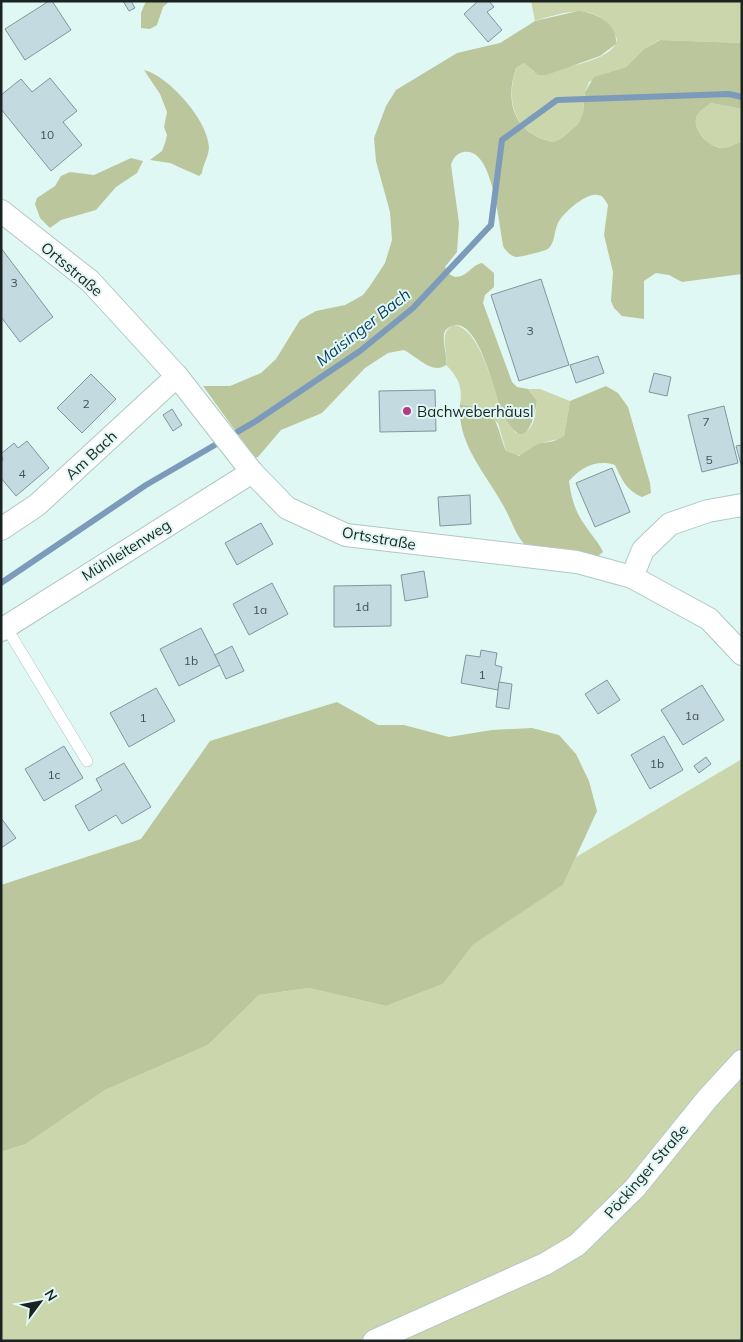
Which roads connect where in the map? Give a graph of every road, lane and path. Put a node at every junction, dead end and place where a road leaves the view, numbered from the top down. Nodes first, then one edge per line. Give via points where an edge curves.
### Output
1 (1, 211) edge
2 (177, 376) junction
3 (246, 463) junction
4 (742, 505) edge
5 (1, 529) edge
6 (632, 577) junction
7 (4, 628) edge
8 (742, 654) edge
9 (87, 761) dead end
10 (742, 1061) edge
11 (374, 1341) edge

1 - 2 street, Ortsstraße via 90,281
2 - 3 street, Ortsstraße
2 - 5 street, Am Bach via 37,505
3 - 6 street, Ortsstraße via 287,508 346,535 577,562
3 - 7 street, Mühlleitenweg
4 - 6 street via 708,511 670,524 643,550
6 - 8 street, Ortsstraße via 708,619
7 - 9 lane
10 - 11 street, Pöckinger Straße via 635,1188 577,1245 546,1264

